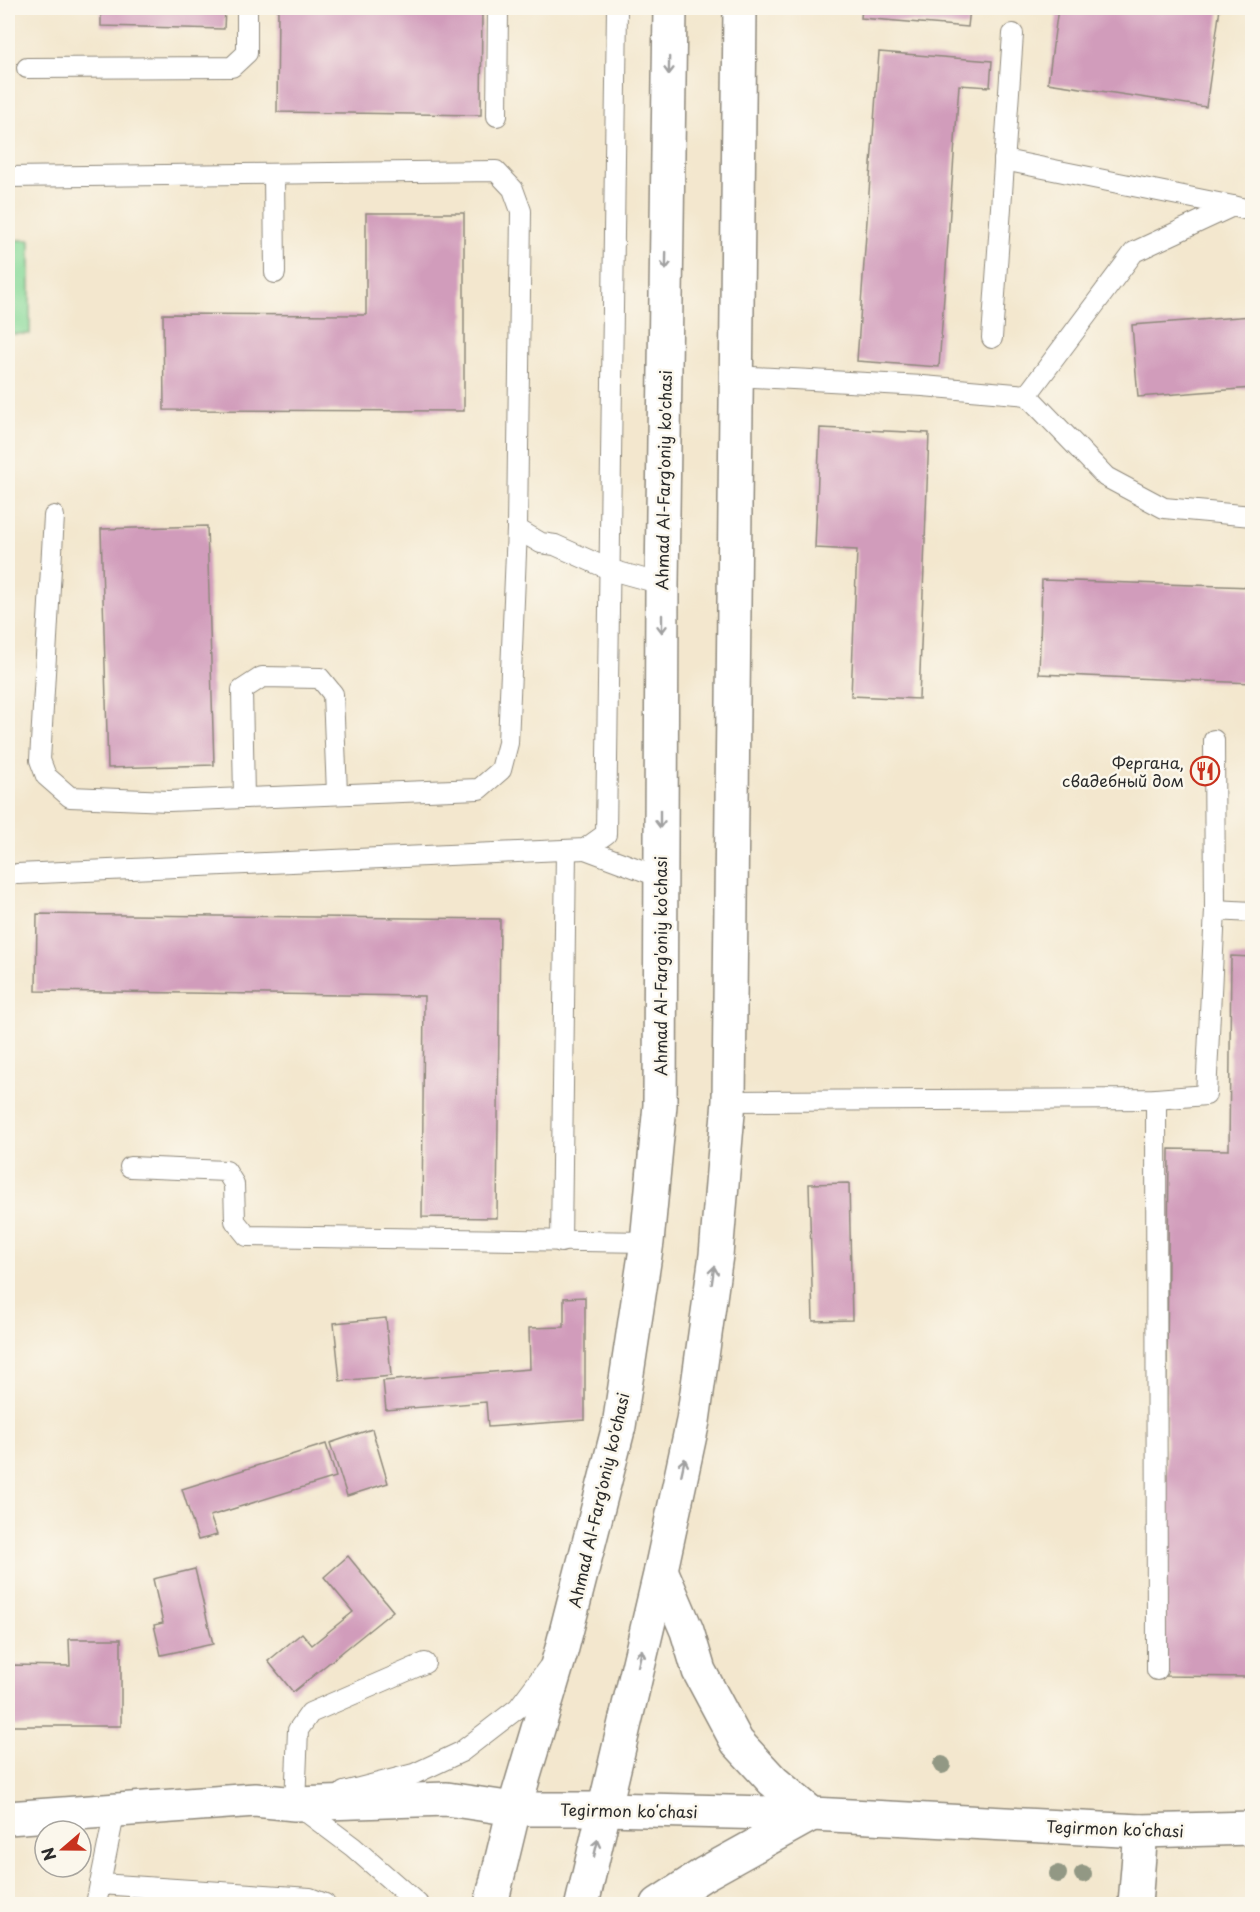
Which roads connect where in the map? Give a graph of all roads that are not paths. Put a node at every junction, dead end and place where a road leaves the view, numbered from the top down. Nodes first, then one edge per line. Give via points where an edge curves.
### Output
1 (247, 8) edge
2 (498, 8) edge
3 (617, 8) edge
4 (670, 8) edge
5 (740, 8) edge
6 (1013, 34) dead end
7 (27, 68) dead end
8 (497, 116) dead end
9 (1004, 160) junction
10 (274, 174) junction
11 (8, 177) edge
12 (1233, 206) junction
13 (1252, 211) edge
14 (275, 273) dead end
15 (992, 338) dead end
16 (735, 376) junction
17 (1027, 395) junction
18 (54, 516) dead end
19 (1252, 516) edge
20 (517, 529) junction
21 (610, 570) junction
22 (662, 584) junction
23 (1214, 740) dead end
24 (337, 794) junction
25 (244, 798) junction
26 (576, 850) junction
27 (17, 874) dead end
28 (660, 877) junction
29 (1215, 910) junction
30 (1252, 912) edge
31 (1156, 1099) junction
32 (729, 1101) junction
33 (130, 1167) dead end
34 (561, 1242) junction
35 (647, 1242) junction
36 (660, 1570) junction
37 (561, 1652) junction
38 (425, 1663) dead end
39 (1157, 1670) dead end
40 (295, 1804) junction
41 (514, 1809) junction
42 (605, 1809) junction
43 (115, 1810) junction
44 (812, 1814) junction
45 (8, 1818) edge
46 (1252, 1828) edge
47 (1141, 1831) junction
48 (100, 1884) junction
49 (96, 1905) edge
50 (325, 1905) edge
51 (418, 1905) edge
52 (491, 1905) edge
53 (582, 1905) edge
54 (658, 1905) edge
55 (1135, 1905) edge

1 - 7 lane via 247,53 232,67
2 - 8 lane
3 - 21 lane
4 -> 22 main road, Ahmad Al-Farg'oniy ko'chasi
5 - 16 main road
6 - 9 lane
9 - 12 lane
9 - 15 lane
10 - 11 lane
10 - 14 lane
10 - 20 lane via 496,171 513,189 521,211
12 - 13 lane
12 - 17 lane via 1134,252
16 - 17 lane
16 - 32 main road
17 - 19 lane via 1106,477 1164,508
18 - 25 lane via 40,760 46,776 70,797 169,801
20 - 21 lane via 541,543 555,545
20 - 24 lane via 508,743 501,770 479,789
21 - 22 lane
21 - 26 lane via 606,834
22 -> 28 main road, Ahmad Al-Farg'oniy ko'chasi
23 - 29 lane
24 - 25 lane
24 - 25 lane via 333,694 320,678 262,677 242,690
26 - 27 lane
26 - 28 lane
26 - 34 lane
28 - 35 main road, Ahmad Al-Farg'oniy ko'chasi via 660,1104
29 - 30 lane
29 - 31 lane via 1206,1095
31 - 32 lane
31 - 39 lane
36 -> 32 main road via 693,1420 716,1255
33 - 34 lane via 226,1172 234,1184 235,1221 247,1236
34 - 35 lane
35 - 37 main road, Ahmad Al-Farg'oniy ko'chasi via 619,1426
42 -> 36 main road
36 - 44 main road via 687,1631 699,1671 737,1742 773,1781
37 - 40 lane via 518,1708 461,1752 414,1774
37 - 41 main road, Ahmad Al-Farg'oniy ko'chasi
38 - 40 lane via 310,1713 298,1730
40 - 41 main road, Tegirmon koʻchasi via 447,1799
40 - 43 main road, Tegirmon koʻchasi via 255,1800
40 - 51 lane via 353,1847
41 - 42 main road, Tegirmon koʻchasi
41 - 52 main road, Ahmad Al-Farg'oniy ko'chasi
42 - 44 main road, Tegirmon koʻchasi
53 -> 42 main road
43 - 45 main road, Tegirmon koʻchasi
43 - 48 lane
44 - 47 main road, Tegirmon koʻchasi
44 - 54 main road via 704,1874
46 - 47 main road, Tegirmon koʻchasi
47 - 55 main road
48 - 49 lane
48 - 50 lane via 310,1898

